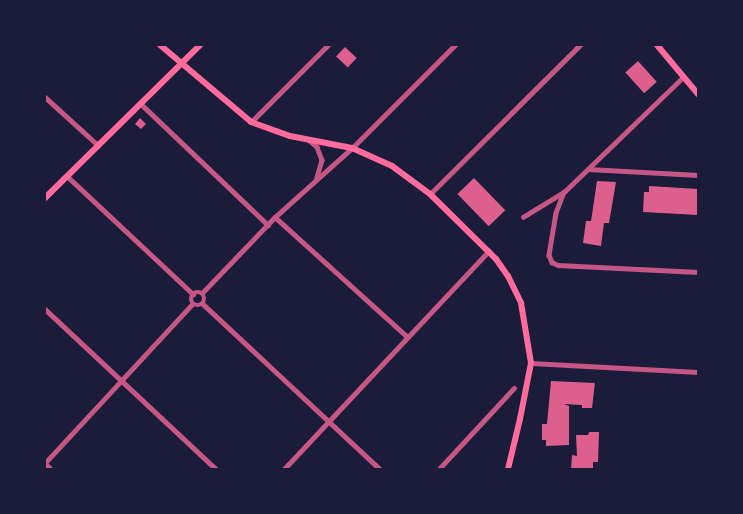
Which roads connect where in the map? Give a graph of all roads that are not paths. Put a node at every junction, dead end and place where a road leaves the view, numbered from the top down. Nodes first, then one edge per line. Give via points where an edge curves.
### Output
1 (160, 45) edge
2 (200, 45) edge
3 (328, 45) edge
4 (455, 45) edge
5 (580, 45) edge
6 (657, 45) edge
7 (180, 63) junction
8 (684, 77) junction
9 (698, 94) edge
10 (45, 97) edge
11 (140, 103) junction
12 (252, 122) junction
13 (308, 139) junction
14 (98, 145) junction
15 (352, 148) junction
16 (588, 169) junction
17 (698, 175) edge
18 (67, 176) junction
19 (316, 180) junction
20 (564, 192) junction
21 (430, 194) junction
22 (45, 198) edge
23 (275, 217) junction
24 (523, 217) dead end
25 (268, 225) junction
26 (489, 251) junction
27 (698, 272) edge
28 (193, 294) junction
29 (202, 294) junction
30 (192, 304) junction
31 (203, 304) junction
32 (45, 309) edge
33 (408, 337) junction
34 (531, 363) junction
35 (698, 372) edge
36 (122, 381) junction
37 (514, 388) dead end
38 (329, 421) junction
39 (45, 463) edge
40 (51, 469) edge
41 (216, 469) edge
42 (284, 469) edge
43 (380, 469) edge
44 (439, 469) edge
45 (508, 469) edge

1 - 7 main road
2 - 7 main road
3 - 12 street
4 - 15 street
5 - 21 street
6 - 8 main road
7 - 11 main road
7 - 12 main road
8 - 9 main road
8 - 16 street
10 - 14 street
11 - 14 main road
11 - 25 street
12 - 13 main road
13 - 15 main road
13 - 19 street via 317,147 322,160
14 - 18 main road
15 - 19 street
15 - 21 main road via 392,166
16 - 17 street
16 - 20 street
18 - 22 main road
18 - 28 street
19 - 23 street
20 - 24 street
20 - 27 street via 556,213 549,255 552,262 558,265
21 - 26 main road
23 - 25 street
23 - 33 street
25 - 29 street
26 - 33 street
26 - 34 main road via 508,276 521,302
28 - 29 street
28 - 30 street
29 - 31 street via 205,298
30 - 31 street
30 - 36 street
31 - 38 street
32 - 36 street
33 - 38 street
34 - 35 street
34 - 45 main road
36 - 39 street
36 - 41 street
37 - 44 street
38 - 42 street
38 - 43 street
39 - 40 street

